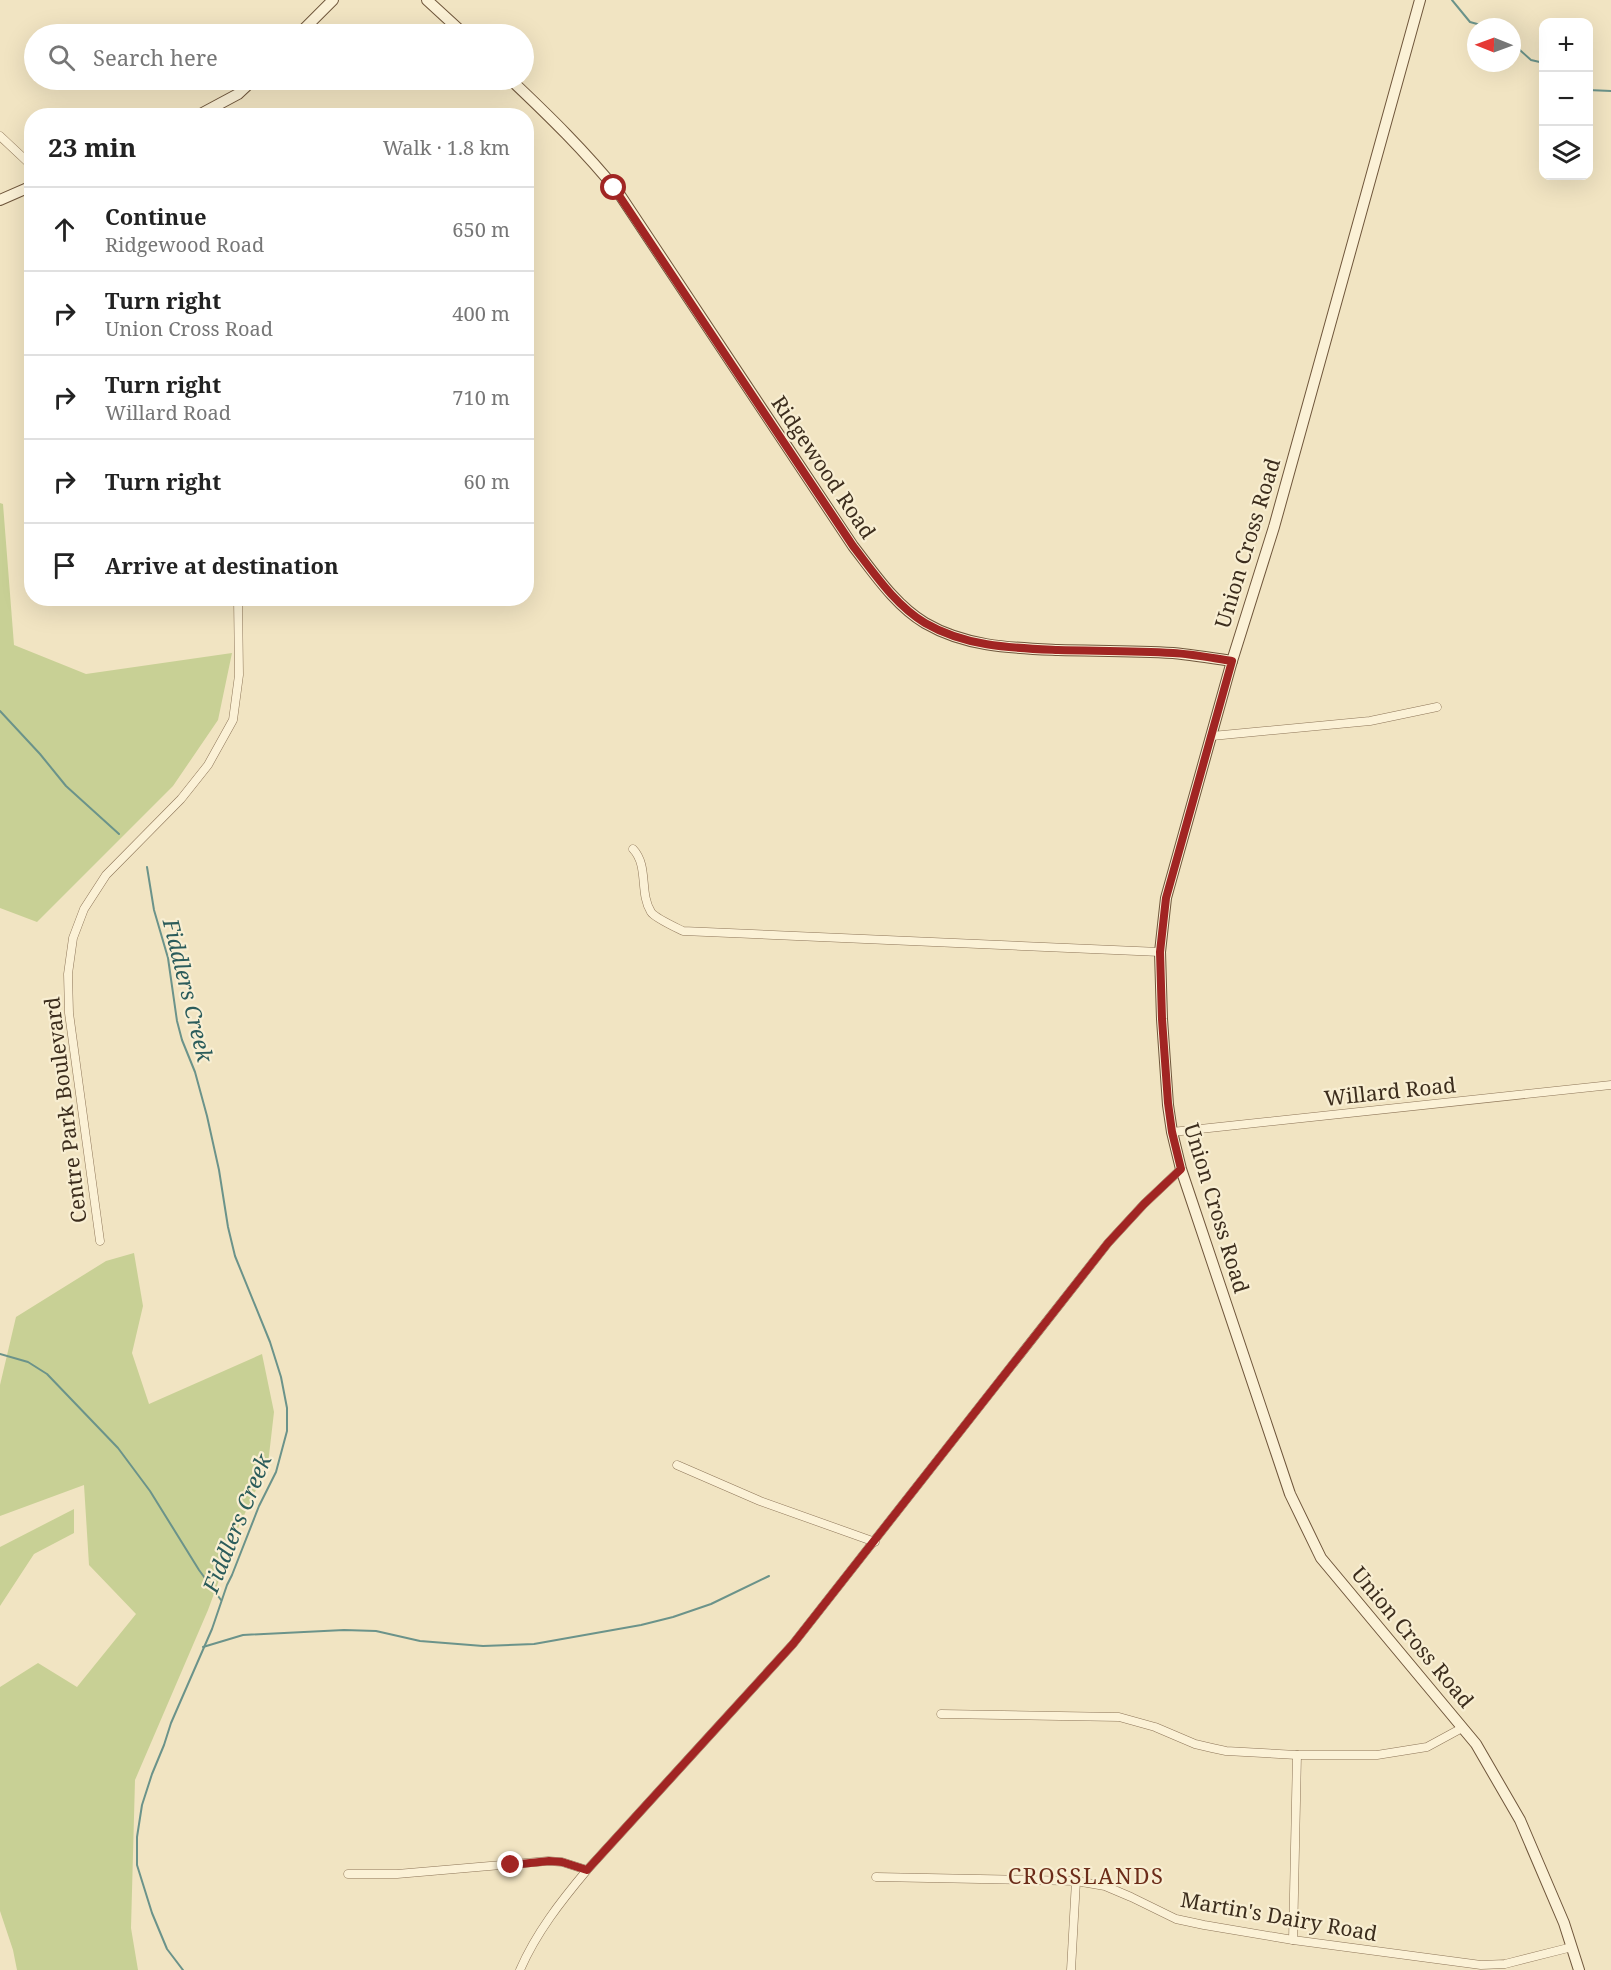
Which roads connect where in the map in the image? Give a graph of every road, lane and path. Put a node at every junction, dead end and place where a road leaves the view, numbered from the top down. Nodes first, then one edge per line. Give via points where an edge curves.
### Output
1 (333, 0) edge
2 (427, 0) edge
3 (1420, 0) edge
4 (309, 24) edge
5 (453, 24) edge
6 (242, 90) edge
7 (521, 90) edge
8 (212, 108) edge
9 (0, 136) edge
10 (24, 158) edge
11 (24, 190) edge
12 (0, 200) edge
13 (238, 606) edge
14 (1232, 661) junction
15 (1437, 706) dead end
16 (1212, 736) junction
17 (633, 849) dead end
18 (1160, 952) junction
19 (1611, 1085) edge
20 (1172, 1132) junction
21 (1181, 1169) junction
22 (99, 1241) dead end
23 (677, 1465) dead end
24 (875, 1542) junction
25 (940, 1714) dead end
26 (1462, 1728) junction
27 (1297, 1755) junction
28 (587, 1870) junction
29 (348, 1874) dead end
30 (876, 1877) dead end
31 (1076, 1881) junction
32 (1293, 1940) junction
33 (1572, 1947) junction
34 (520, 1970) edge
35 (1071, 1970) edge
36 (1579, 1970) edge

1 - 4 main road
2 - 5 main road
3 - 14 main road, Union Cross Road via 1274,526
6 - 8 main road
7 - 14 main road, Ridgewood Road via 578,145 618,192 853,546 881,583 915,615 942,632 988,645 1174,653
9 - 10 street
11 - 12 main road
13 - 22 street, Centre Park Boulevard via 239,675 232,720 208,765 181,799 106,875 84,909 73,938 68,974 69,1013
14 - 16 main road, Union Cross Road
15 - 16 street via 1370,721
16 - 18 main road, Union Cross Road via 1166,898
17 - 18 street via 652,914 683,931
18 - 20 main road, Union Cross Road
19 - 20 street, Willard Road
20 - 21 main road, Union Cross Road
21 - 24 street via 1108,1243
21 - 26 main road, Union Cross Road via 1290,1494 1321,1558
23 - 24 street via 760,1501
24 - 28 street via 793,1644
25 - 27 street via 1119,1717 1212,1748
26 - 27 street via 1427,1747 1377,1755
26 - 33 main road, Union Cross Road via 1476,1744 1520,1820
27 - 32 street
28 - 29 street via 549,1861 397,1874
28 - 34 street via 544,1926
30 - 31 street, Martin's Dairy Road
31 - 32 street, Martin's Dairy Road via 1105,1886 1176,1919
31 - 35 street
32 - 33 street, Martin's Dairy Road via 1481,1965 1505,1964
33 - 36 main road, Union Cross Road

